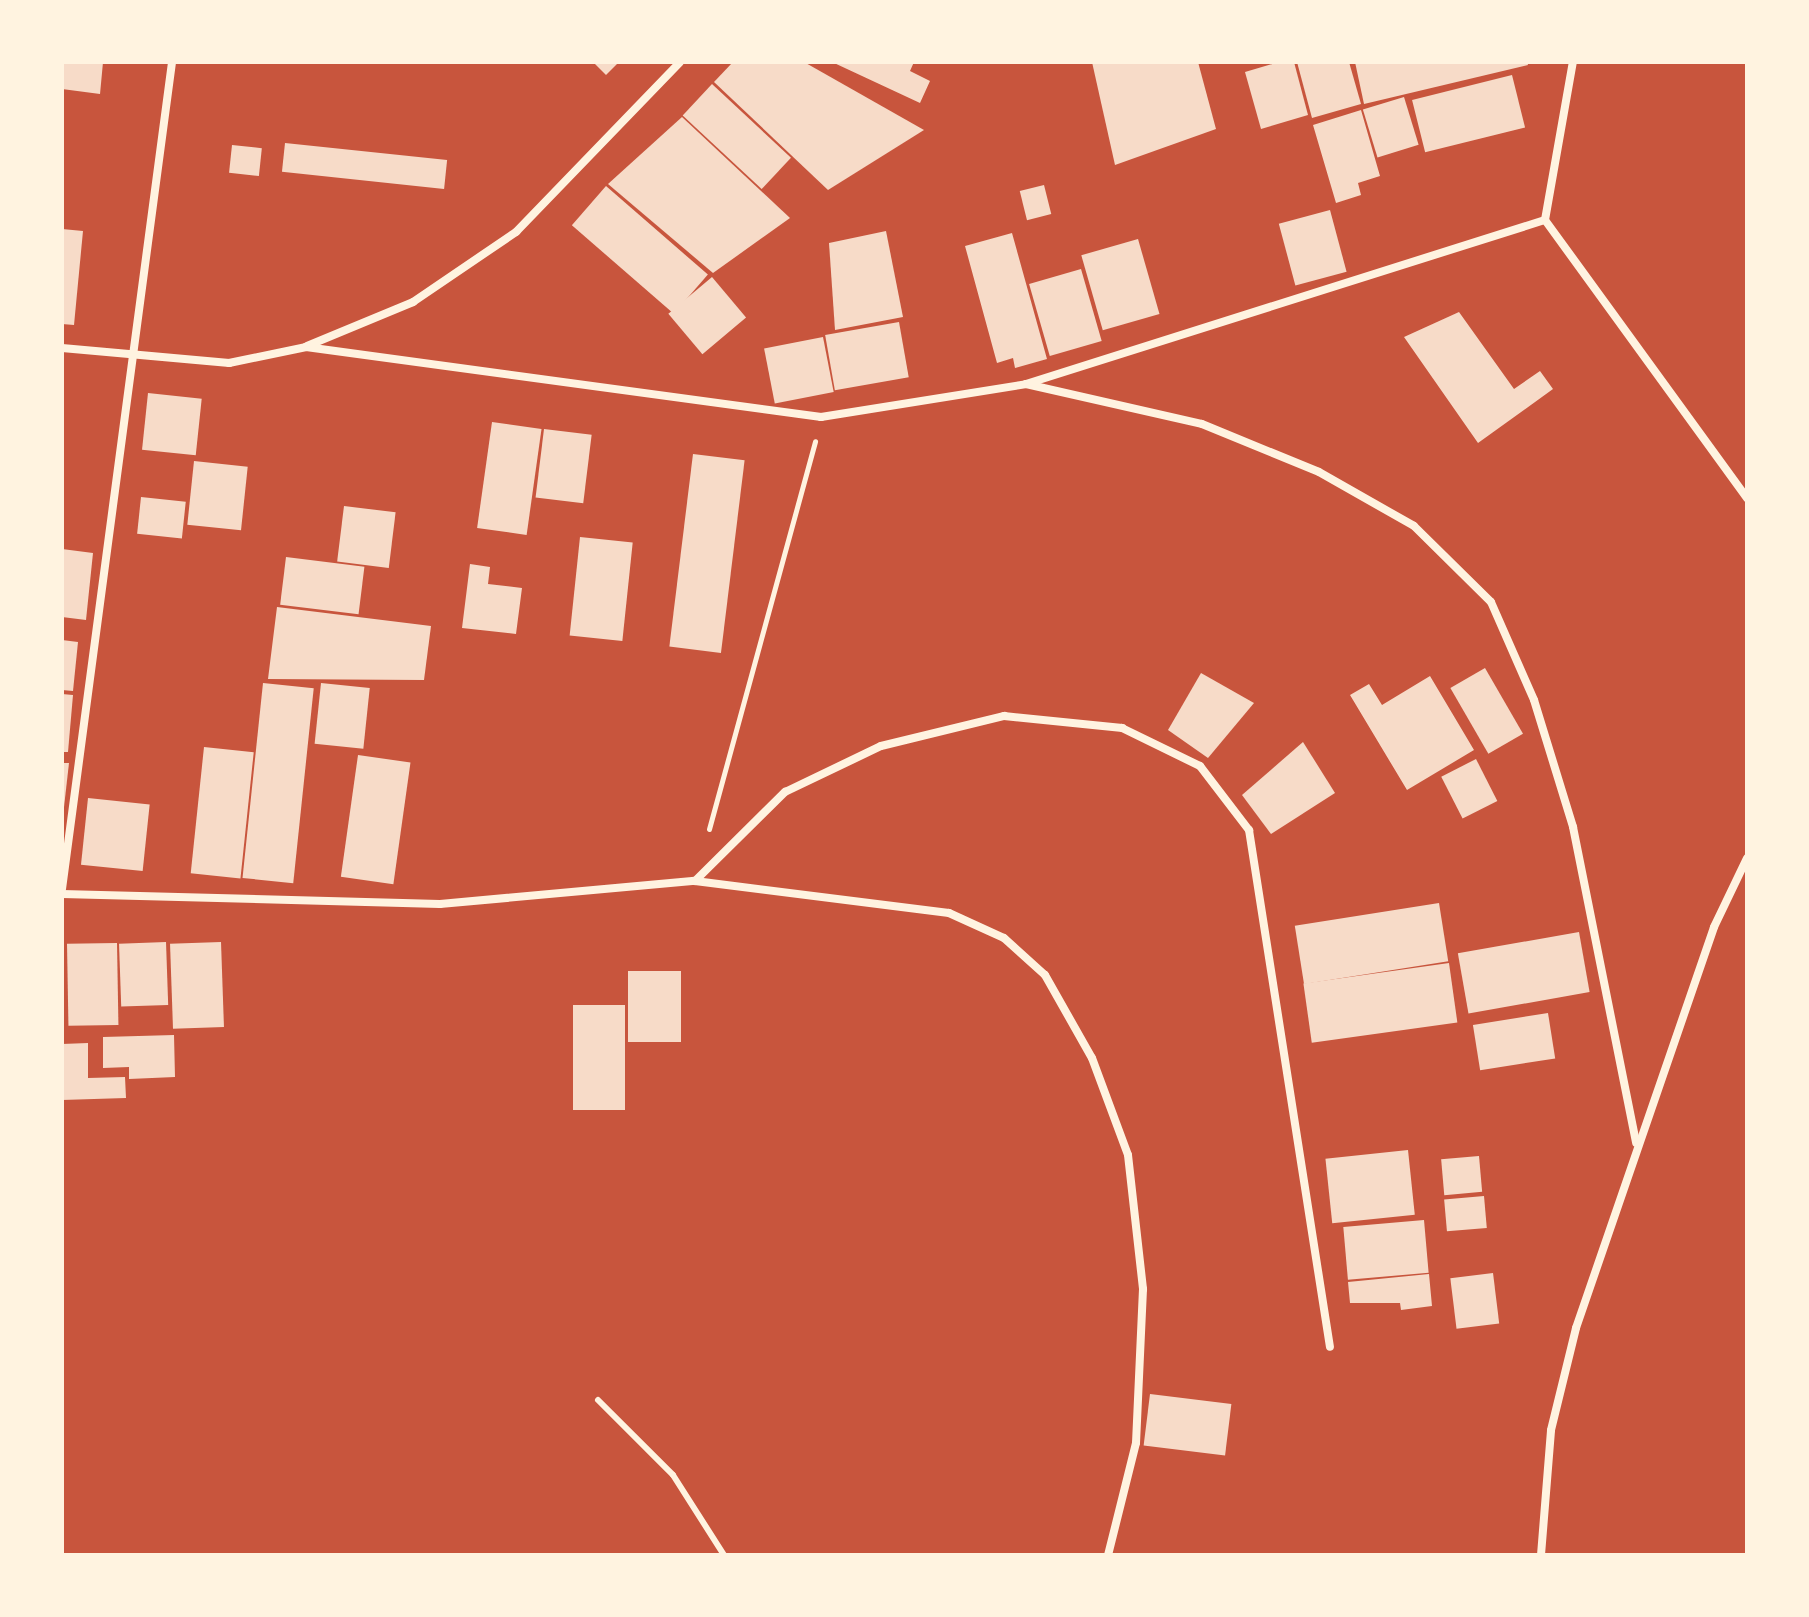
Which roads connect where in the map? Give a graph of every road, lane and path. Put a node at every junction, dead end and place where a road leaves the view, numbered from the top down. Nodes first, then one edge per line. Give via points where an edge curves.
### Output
1 (172, 62) edge
2 (680, 62) edge
3 (1573, 62) edge
4 (1545, 220) junction
5 (306, 347) junction
6 (62, 348) edge
7 (133, 357) junction
8 (1026, 384) junction
9 (821, 417) junction
10 (1747, 498) edge
11 (1747, 858) edge
12 (695, 881) junction
13 (62, 891) edge
14 (1636, 1143) junction
15 (1330, 1347) dead end
16 (598, 1400) dead end
17 (724, 1555) edge
18 (1108, 1555) edge
19 (1541, 1555) edge

1 - 7 street
2 - 5 street via 516,232 413,302
3 - 4 street
4 - 8 street
4 - 10 street
5 - 7 street via 229,363
5 - 9 street
6 - 7 street
7 - 13 street
8 - 9 street
8 - 14 street via 1202,424 1319,472 1414,526 1491,602 1534,700 1573,827
9 - 12 path
11 - 14 street via 1714,927
12 - 13 street via 440,904
12 - 15 street via 785,792 881,746 1004,716 1122,728 1200,766 1249,830
12 - 18 street via 949,913 1004,938 1045,975 1092,1058 1130,1169 1143,1289 1136,1443
14 - 19 street via 1576,1328 1551,1430
16 - 17 lane via 673,1475

